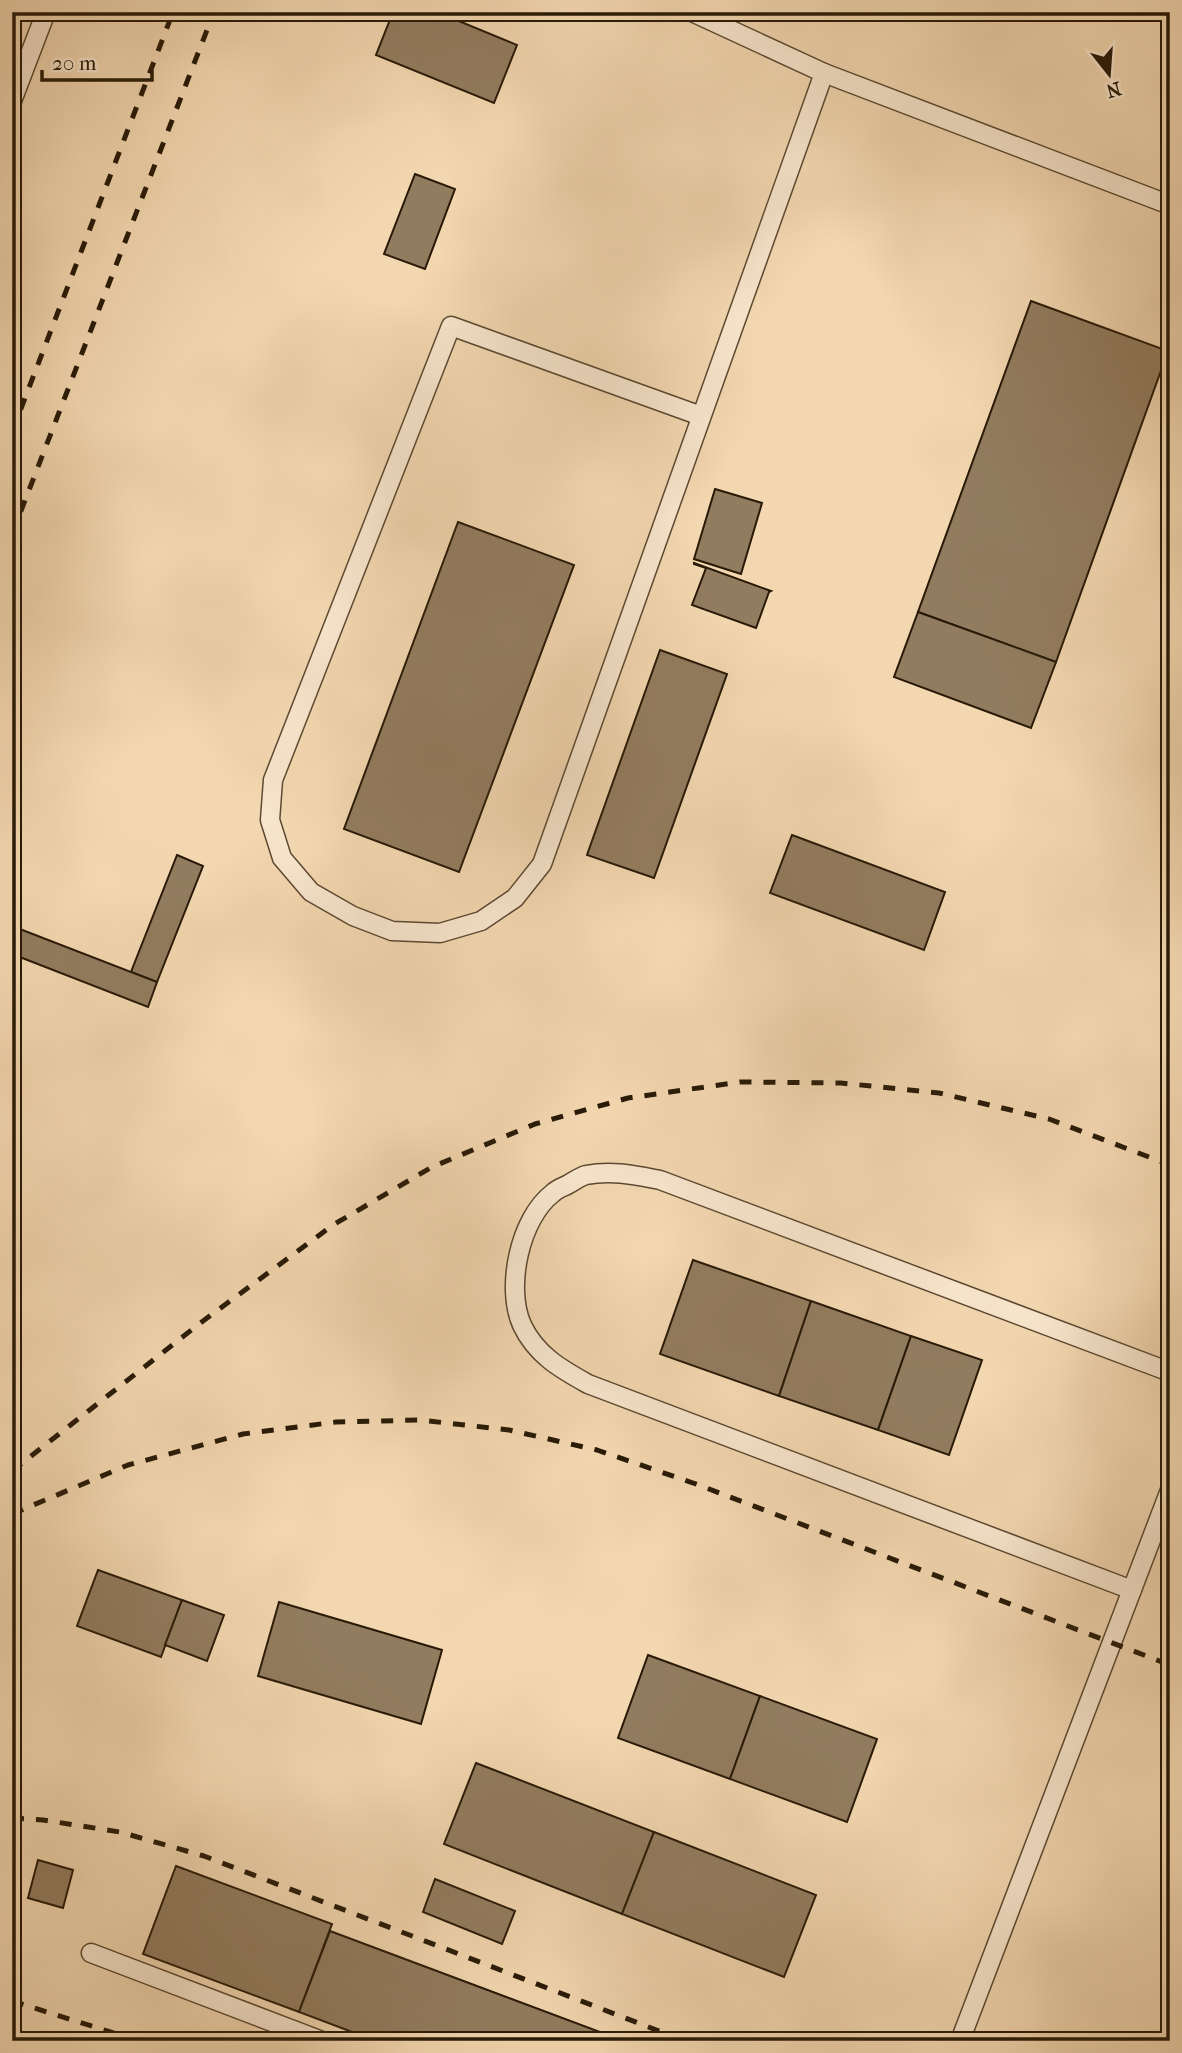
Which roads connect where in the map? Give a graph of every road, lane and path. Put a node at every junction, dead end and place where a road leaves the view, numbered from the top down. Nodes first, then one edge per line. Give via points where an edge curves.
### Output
1 (46, 12) edge
2 (692, 12) edge
3 (824, 72) junction
4 (12, 101) edge
5 (1170, 205) edge
6 (701, 416) junction
7 (1170, 1372) edge
8 (1170, 1490) edge
9 (1132, 1590) junction
10 (91, 1953) dead end
11 (322, 2041) edge
12 (960, 2041) edge

1 - 4 lane
2 - 3 lane
3 - 5 lane
3 - 6 lane
6 - 6 lane via 542,864 516,898 481,921 439,933 392,931 311,892 282,858 270,821 273,780 451,326
7 - 9 lane via 660,1180 621,1172 584,1176 552,1193 531,1219 519,1251 514,1287 522,1324 538,1350 558,1367 589,1384
8 - 9 lane
9 - 12 lane
10 - 11 lane

